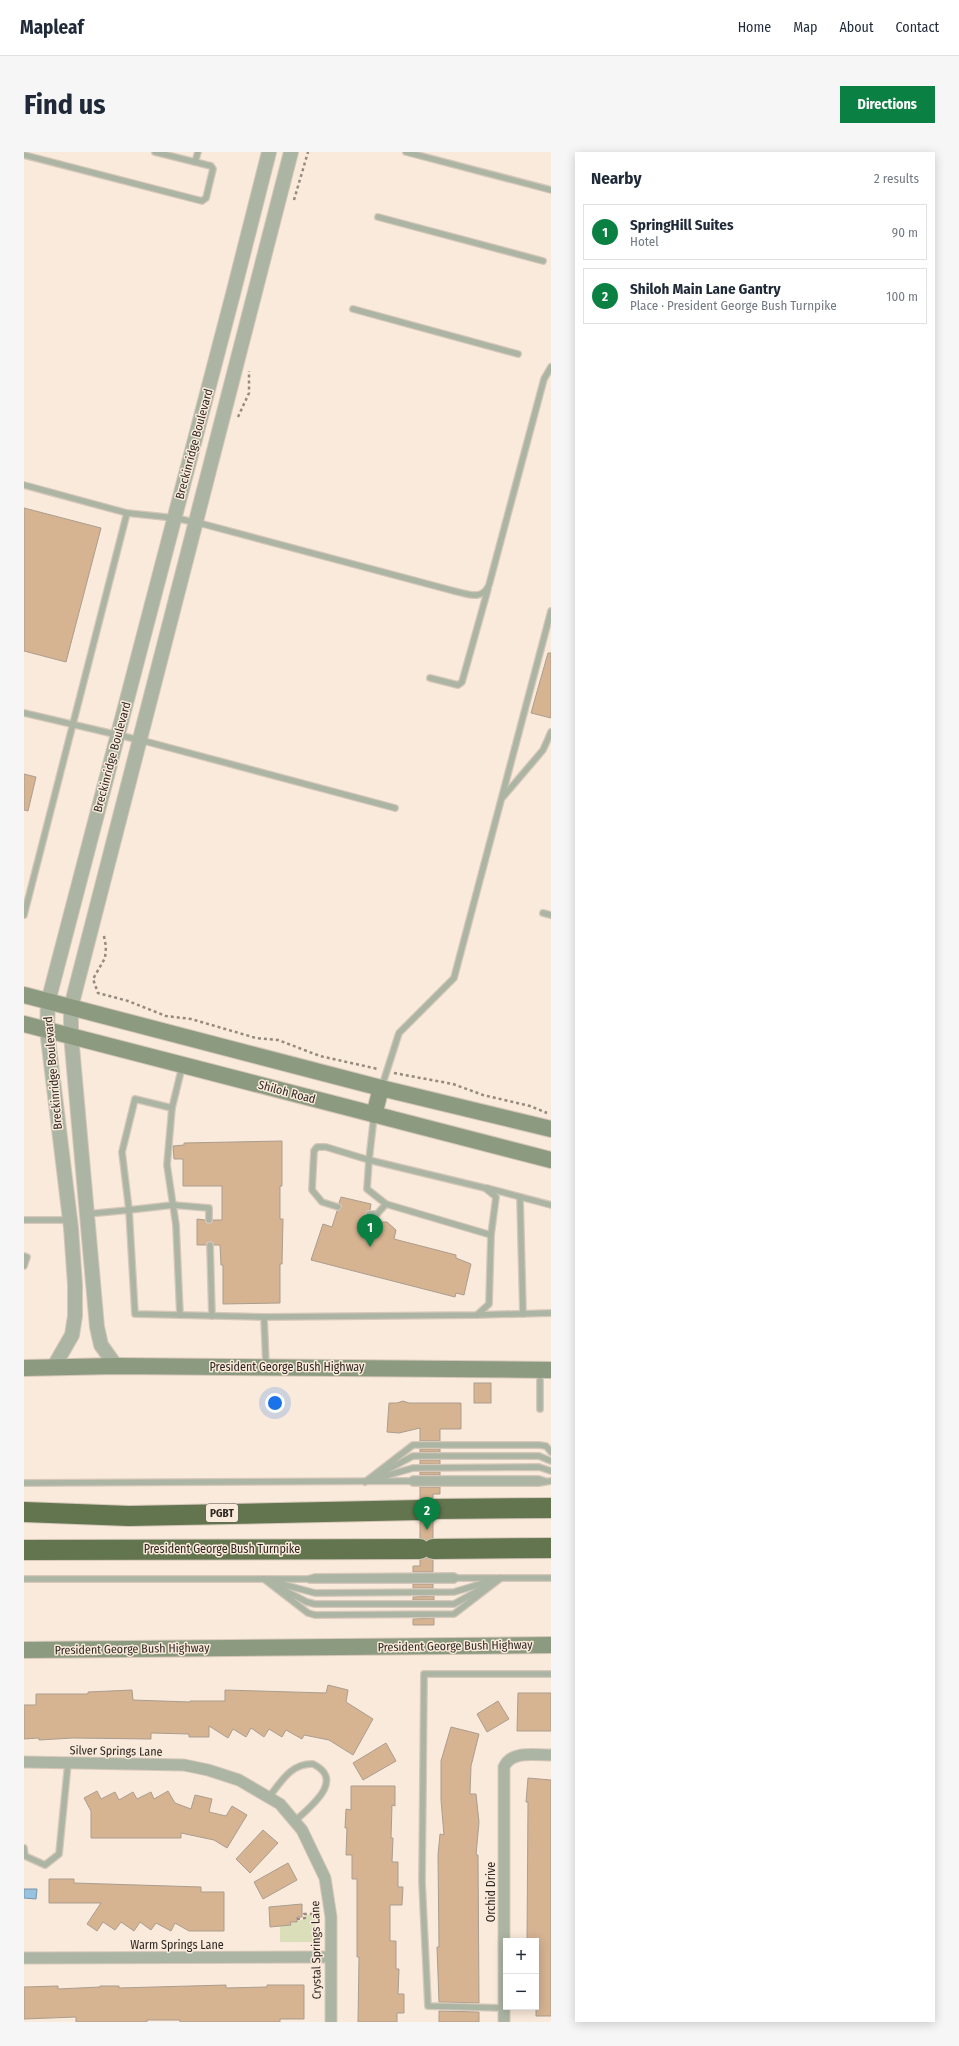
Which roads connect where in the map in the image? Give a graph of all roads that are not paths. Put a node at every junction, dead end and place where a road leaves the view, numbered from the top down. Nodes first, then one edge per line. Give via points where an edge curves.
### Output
1 (155, 152) edge
2 (198, 152) edge
3 (269, 152) edge
4 (291, 152) edge
5 (406, 152) edge
6 (24, 155) edge
7 (195, 162) junction
8 (551, 190) edge
9 (378, 217) dead end
10 (543, 262) dead end
11 (353, 309) dead end
12 (518, 354) dead end
13 (551, 367) edge
14 (24, 485) edge
15 (127, 513) junction
16 (175, 518) junction
17 (196, 522) junction
18 (489, 585) junction
19 (551, 611) edge
20 (430, 678) dead end
21 (24, 713) edge
22 (73, 724) junction
23 (551, 732) edge
24 (118, 735) junction
25 (139, 741) junction
26 (502, 799) junction
27 (395, 808) dead end
28 (543, 913) dead end
29 (24, 915) edge
30 (551, 915) edge
31 (24, 995) edge
32 (48, 1002) junction
33 (71, 1007) junction
34 (24, 1024) edge
35 (47, 1030) junction
36 (71, 1035) junction
37 (183, 1065) junction
38 (381, 1088) junction
39 (172, 1108) junction
40 (374, 1115) junction
41 (551, 1129) edge
42 (369, 1160) junction
43 (551, 1160) edge
44 (485, 1188) junction
45 (520, 1197) junction
46 (386, 1204) junction
47 (173, 1205) junction
48 (551, 1205) edge
49 (338, 1207) dead end
50 (129, 1210) junction
51 (87, 1214) junction
52 (369, 1214) dead end
53 (24, 1220) edge
54 (69, 1220) junction
55 (209, 1220) dead end
56 (491, 1235) junction
57 (210, 1245) dead end
58 (24, 1256) edge
59 (24, 1266) edge
60 (551, 1313) edge
61 (523, 1314) junction
62 (180, 1315) junction
63 (477, 1315) junction
64 (212, 1316) junction
65 (264, 1317) junction
66 (116, 1366) junction
67 (267, 1367) junction
68 (24, 1368) edge
69 (53, 1368) junction
70 (546, 1375) edge
71 (540, 1409) dead end
72 (551, 1452) edge
73 (551, 1461) edge
74 (551, 1471) edge
75 (548, 1481) edge
76 (366, 1482) junction
77 (24, 1483) edge
78 (551, 1508) edge
79 (24, 1512) edge
80 (551, 1548) edge
81 (24, 1550) edge
82 (501, 1578) junction
83 (551, 1578) edge
84 (24, 1579) edge
85 (264, 1579) junction
86 (551, 1645) edge
87 (24, 1650) edge
88 (551, 1674) edge
89 (551, 1755) edge
90 (24, 1762) edge
91 (68, 1763) junction
92 (208, 1770) joint
93 (269, 1797) junction
94 (295, 1821) junction
95 (24, 1848) edge
96 (330, 1957) junction
97 (24, 1958) edge
98 (504, 1974) edge
99 (503, 2008) edge
100 (504, 2010) edge
101 (331, 2022) edge
102 (504, 2022) edge

1 - 7 lane
2 - 7 lane
3 - 16 street, Breckinridge Boulevard
4 - 17 street, Breckinridge Boulevard
5 - 8 lane
6 - 7 lane via 202,201 206,198 213,169 211,166
9 - 10 lane
11 - 12 lane
13 - 18 lane via 544,379
14 - 15 lane
15 - 16 lane
15 - 22 lane
16 - 17 lane
16 - 24 street, Breckinridge Boulevard
17 - 18 lane via 474,596 486,592
17 - 25 street, Breckinridge Boulevard
18 - 20 lane via 462,682 458,685
19 - 26 lane
21 - 22 lane
22 - 24 lane
22 - 29 lane
23 - 26 lane via 543,750
24 - 25 lane
24 - 32 street, Breckinridge Boulevard
25 - 27 lane
25 - 33 street, Breckinridge Boulevard
26 - 38 lane via 454,978 399,1033
28 - 30 lane
31 - 32 main road
32 - 33 main road
32 - 35 street, Breckinridge Boulevard
33 - 36 street, Breckinridge Boulevard
33 - 38 main road
34 - 35 main road, Shiloh Road
35 - 36 main road, Shiloh Road
35 - 54 street, Breckinridge Boulevard
36 - 37 main road, Shiloh Road
36 - 51 street, Breckinridge Boulevard
37 - 39 lane
37 - 40 main road, Shiloh Road
38 - 40 main road
38 - 41 main road
39 - 47 lane via 167,1165
39 - 50 lane via 135,1099 122,1152
40 - 42 lane
40 - 43 main road, Shiloh Road
42 - 44 lane
42 - 46 lane via 366,1190
42 - 49 lane via 326,1147 317,1147 314,1151 312,1190 322,1202
44 - 45 lane
44 - 56 lane via 496,1197
45 - 48 lane
45 - 61 lane
46 - 52 lane via 377,1214
46 - 56 lane
47 - 50 lane
47 - 55 lane via 209,1208
47 - 62 lane
50 - 51 lane
50 - 62 lane via 135,1314
51 - 54 street
51 - 66 street, Breckinridge Boulevard via 97,1327 101,1345
53 - 54 lane
54 - 69 street, Breckinridge Boulevard via 75,1278 75,1316 72,1335
56 - 63 lane via 490,1304
57 - 64 lane
58 - 59 lane
60 - 61 lane
61 - 63 lane
62 - 64 lane
63 - 65 lane
64 - 65 lane
65 - 67 lane
66 - 67 main road, President George Bush Highway
66 - 69 main road, President George Bush Highway
67 - 70 main road, President George Bush Highway
68 - 69 main road, President George Bush Highway
70 - 71 lane
72 - 76 lane via 546,1446 539,1444 412,1445
73 - 76 lane via 539,1456 413,1456
74 - 76 lane via 539,1468 413,1468
75 - 76 lane
76 - 77 lane
78 - 79 highway, PGBT via 129,1516
80 - 81 highway, President George Bush Turnpike
82 - 83 lane
82 - 85 lane via 454,1576
82 - 85 lane via 454,1592 315,1592
82 - 85 lane via 454,1604 315,1604
82 - 85 lane via 454,1614 315,1615 308,1613
84 - 85 lane
86 - 87 main road, President George Bush Highway
88 - 99 lane via 424,1674 422,1882 428,2006
89 - 98 street, Orchid Drive via 513,1757 506,1762 502,1783
90 - 91 street, Silver Springs Lane
91 - 92 street, Silver Springs Lane via 184,1765
91 - 95 lane via 59,1854 45,1865 25,1856
92 - 93 street, Crystal Springs Lane via 239,1780
93 - 94 street, Crystal Springs Lane via 280,1804
93 - 94 lane via 286,1775 297,1766 313,1764 324,1771 327,1786 319,1798
94 - 96 street, Crystal Springs Lane via 302,1830 325,1878 331,1917
96 - 97 street, Warm Springs Lane
96 - 101 street, Crystal Springs Lane
100 - 102 street, Orchid Drive

